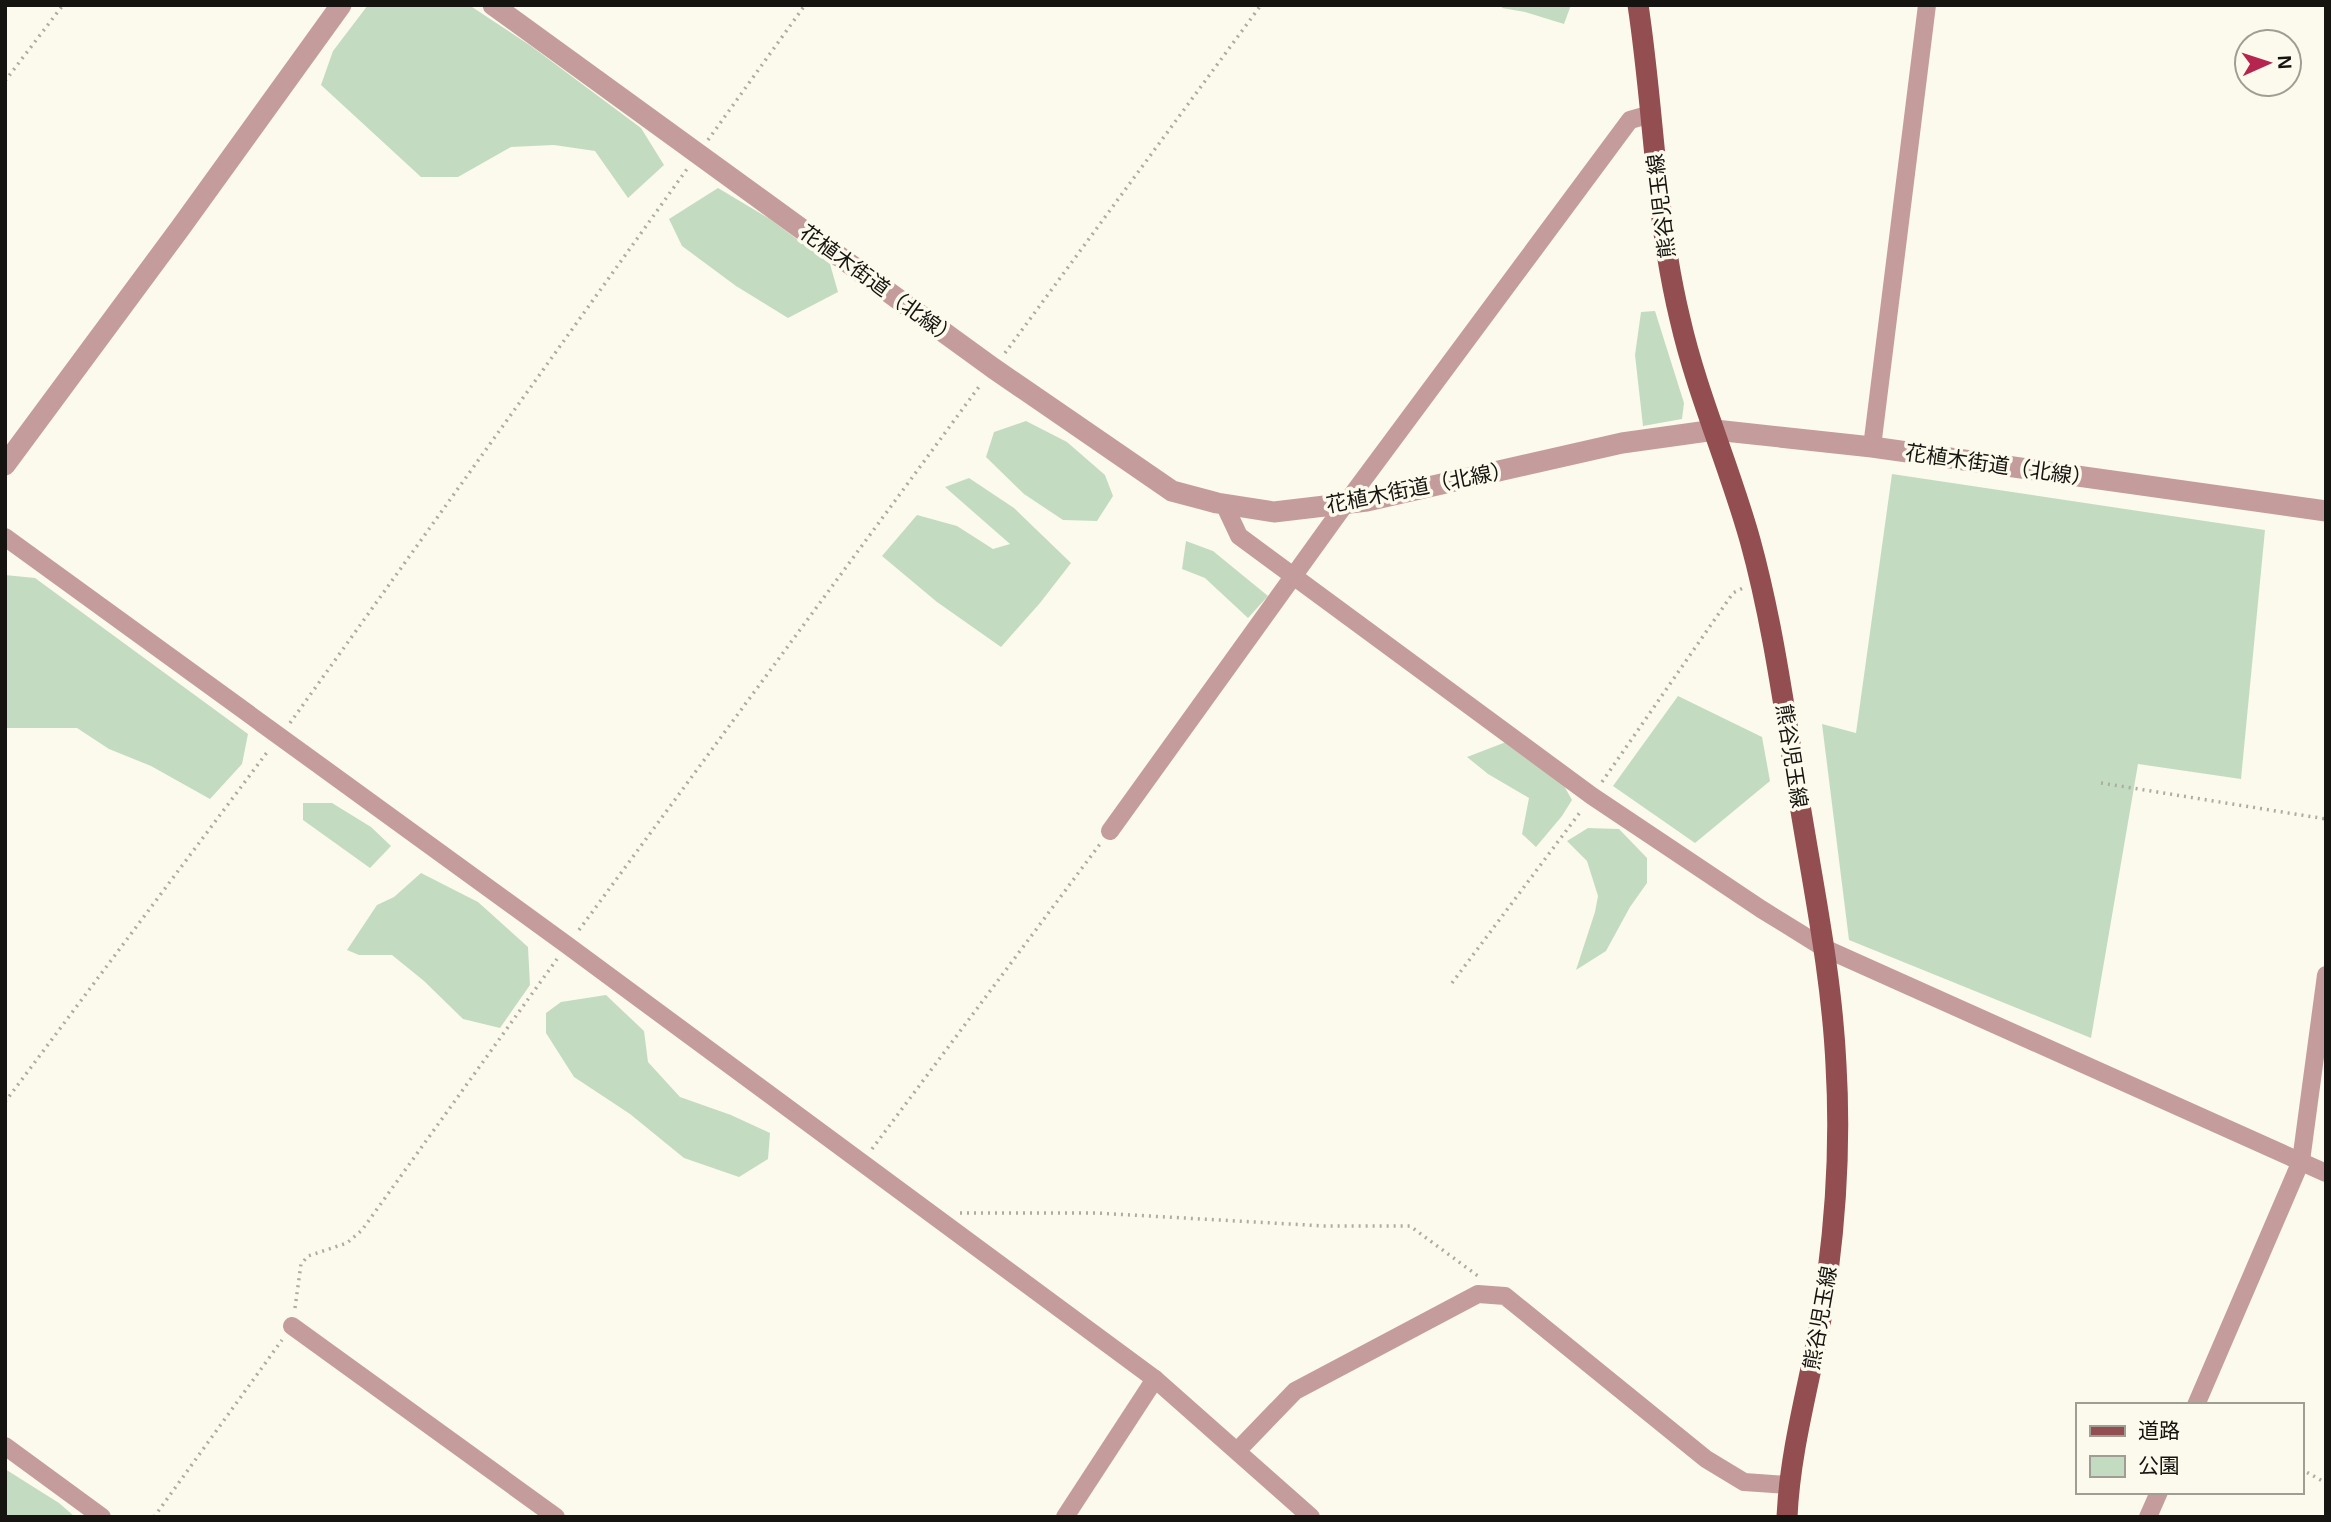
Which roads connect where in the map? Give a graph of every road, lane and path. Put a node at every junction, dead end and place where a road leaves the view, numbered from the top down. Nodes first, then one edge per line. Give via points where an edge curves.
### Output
1 (63, 5) edge
2 (341, 5) edge
3 (493, 5) edge
4 (805, 5) edge
5 (1261, 5) edge
6 (1638, 5) edge
7 (1927, 5) edge
8 (5, 81) edge
9 (1651, 114) junction
10 (698, 154) junction
11 (993, 368) junction
12 (1715, 430) junction
13 (1872, 447) junction
14 (5, 465) edge
15 (1346, 503) junction
16 (1224, 504) junction
17 (2326, 511) edge
18 (5, 537) edge
19 (1294, 575) junction
20 (1762, 583) junction
21 (280, 736) junction
22 (2102, 783) dead end
23 (1592, 796) junction
24 (2326, 819) edge
25 (1110, 831) joint
26 (567, 945) junction
27 (1824, 948) junction
28 (2326, 975) edge
29 (1452, 983) dead end
30 (5, 1102) edge
31 (2301, 1161) junction
32 (862, 1163) junction
33 (2326, 1173) edge
34 (930, 1213) junction
35 (1505, 1296) junction
36 (292, 1326) junction
37 (1156, 1379) junction
38 (2197, 1403) edge
39 (5, 1446) edge
40 (1238, 1450) junction
41 (2303, 1470) edge
42 (2326, 1483) edge
43 (1789, 1485) junction
44 (2158, 1494) edge
45 (102, 1517) edge
46 (154, 1517) edge
47 (556, 1517) edge
48 (1065, 1517) edge
49 (1311, 1517) edge
50 (1787, 1517) edge
51 (2148, 1517) edge

1 - 8 path
2 - 14 street
3 - 10 street, 花植木街道（北線）
4 - 10 path
5 - 11 path
6 - 9 main road, 熊谷児玉線
7 - 13 street
9 - 12 main road, 熊谷児玉線 via 1670,275 1689,357
9 - 15 street via 1630,120
10 - 11 street, 花植木街道（北線）
10 - 21 path
11 - 16 street, 花植木街道（北線） via 1172,491
11 - 26 path
12 - 13 street, 花植木街道（北線）
12 - 15 street, 花植木街道（北線） via 1622,443
12 - 20 main road, 熊谷児玉線
13 - 17 street, 花植木街道（北線）
15 - 16 street, 花植木街道（北線） via 1274,512
15 - 19 street
16 - 19 street via 1239,536
18 - 21 street
19 - 23 street
19 - 25 street
20 - 23 path via 1733,593
20 - 27 main road, 熊谷児玉線
21 - 26 street
21 - 30 path
22 - 24 path
23 - 27 street
23 - 29 path
25 - 32 path
26 - 32 street
26 - 36 path via 362,1230 347,1243 308,1256 301,1264
27 - 31 street
27 - 43 main road, 熊谷児玉線 via 1836,1061 1836,1199 1828,1276
28 - 31 street
31 - 33 street
31 - 38 street
32 - 34 street
34 - 35 path via 1097,1213 1325,1226 1410,1226
34 - 37 street
35 - 40 street via 1478,1294 1295,1391
35 - 43 street via 1706,1460 1744,1482
36 - 46 path
36 - 47 street
37 - 40 street
37 - 48 street
39 - 45 street
40 - 49 street
41 - 42 path
43 - 50 main road, 熊谷児玉線
44 - 51 street

